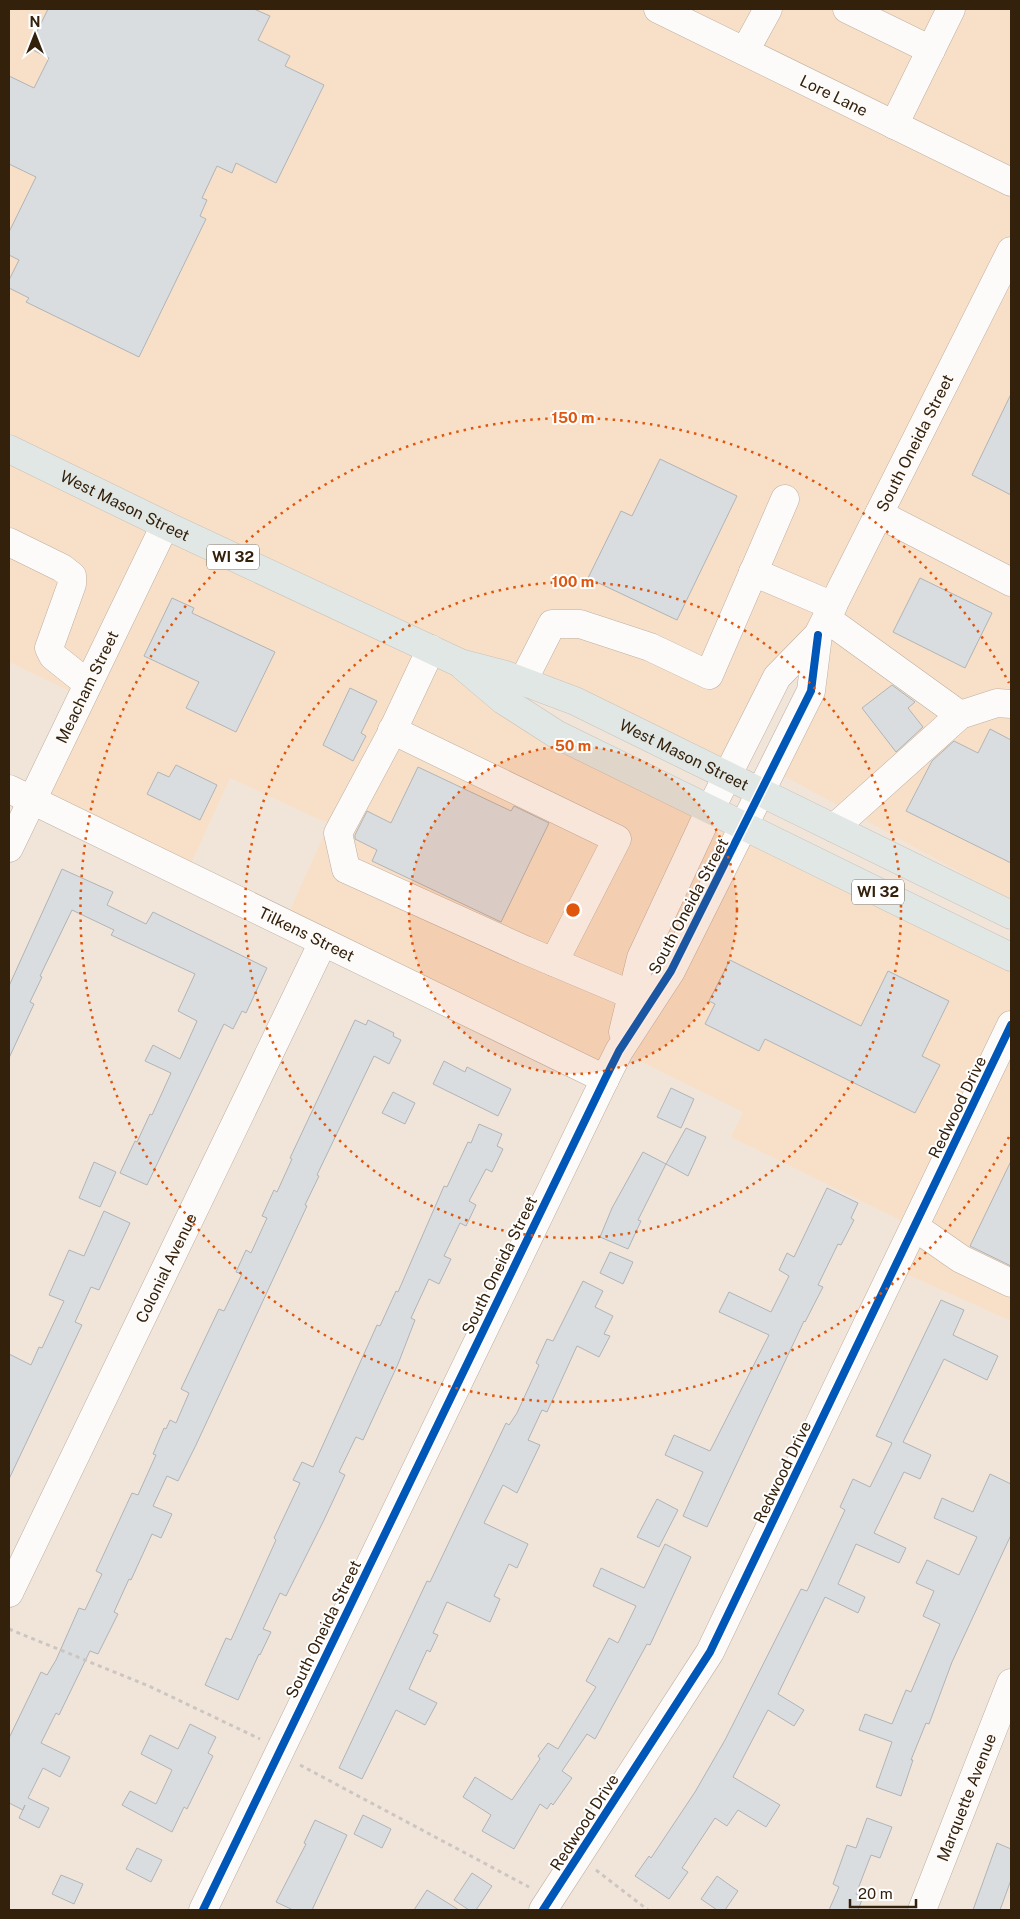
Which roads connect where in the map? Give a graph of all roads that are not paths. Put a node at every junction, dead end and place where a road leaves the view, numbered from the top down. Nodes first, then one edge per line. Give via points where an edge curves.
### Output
1 (658, 9) edge
2 (768, 9) edge
3 (847, 9) edge
4 (951, 9) edge
5 (931, 50) junction
6 (745, 51) junction
7 (894, 125) junction
8 (1011, 182) edge
9 (1011, 251) edge
10 (9, 449) edge
11 (785, 500) dead end
12 (879, 514) junction
13 (165, 525) junction
14 (9, 542) edge
15 (754, 572) junction
16 (1011, 582) edge
17 (826, 620) junction
18 (431, 649) junction
19 (460, 663) junction
20 (523, 681) junction
21 (88, 684) junction
22 (1011, 704) edge
23 (960, 715) junction
24 (392, 730) junction
25 (727, 776) junction
26 (761, 793) junction
27 (20, 795) edge
28 (710, 810) junction
29 (745, 827) junction
30 (834, 828) junction
31 (9, 848) edge
32 (1011, 915) edge
33 (323, 942) junction
34 (1011, 957) edge
35 (554, 962) junction
36 (632, 995) junction
37 (1011, 1026) edge
38 (619, 1051) junction
39 (605, 1079) junction
40 (914, 1227) junction
41 (1011, 1283) edge
42 (9, 1593) edge
43 (1011, 1683) edge
44 (203, 1910) edge
45 (543, 1910) edge
46 (922, 1910) edge

1 - 6 street, Lore Lane
2 - 6 street
3 - 5 street
4 - 5 street
5 - 7 street
6 - 7 street, Lore Lane
7 - 8 street, Lore Lane
9 - 12 street, South Oneida Street
10 - 13 main road, West Mason Street / WI 32
11 - 15 street
12 - 16 street
12 - 17 street, South Oneida Street
13 - 18 main road, West Mason Street / WI 32
13 - 21 street, Meacham Street
14 - 21 street via 72,576 49,648 52,656
15 - 17 street
15 - 20 street via 709,675 650,646 580,624 552,624
17 - 23 street
17 - 25 street, South Oneida Street via 778,677
17 - 26 street, South Oneida Street via 811,691
18 - 19 main road, West Mason Street / WI 32
18 - 24 street
19 - 20 main road, West Mason Street / WI 32
19 - 28 main road, West Mason Street / WI 32 via 503,700 556,734
20 - 25 main road, West Mason Street / WI 32 via 575,701
21 - 27 street, Meacham Street
22 - 23 street via 997,703
23 - 30 street
24 - 35 street via 338,833 346,869
24 - 35 street via 617,839
25 - 26 main road, West Mason Street / WI 32
25 - 28 street, South Oneida Street
26 - 29 street, South Oneida Street
26 - 30 main road, West Mason Street / WI 32
27 - 31 street, Meacham Street
27 - 33 street, Tilkens Street
28 - 29 main road, West Mason Street / WI 32
28 - 36 street, South Oneida Street via 641,958
29 - 34 main road, West Mason Street / WI 32
29 - 38 street, South Oneida Street via 671,971
30 - 32 main road, West Mason Street / WI 32
33 - 39 street, Tilkens Street
33 - 42 street, Colonial Avenue
35 - 36 street
36 - 38 street, South Oneida Street
37 - 40 street, Redwood Drive
38 - 39 street, South Oneida Street
39 - 44 street, South Oneida Street
40 - 41 street via 961,1259
40 - 45 street, Redwood Drive via 710,1652
43 - 46 street, Marquette Avenue

